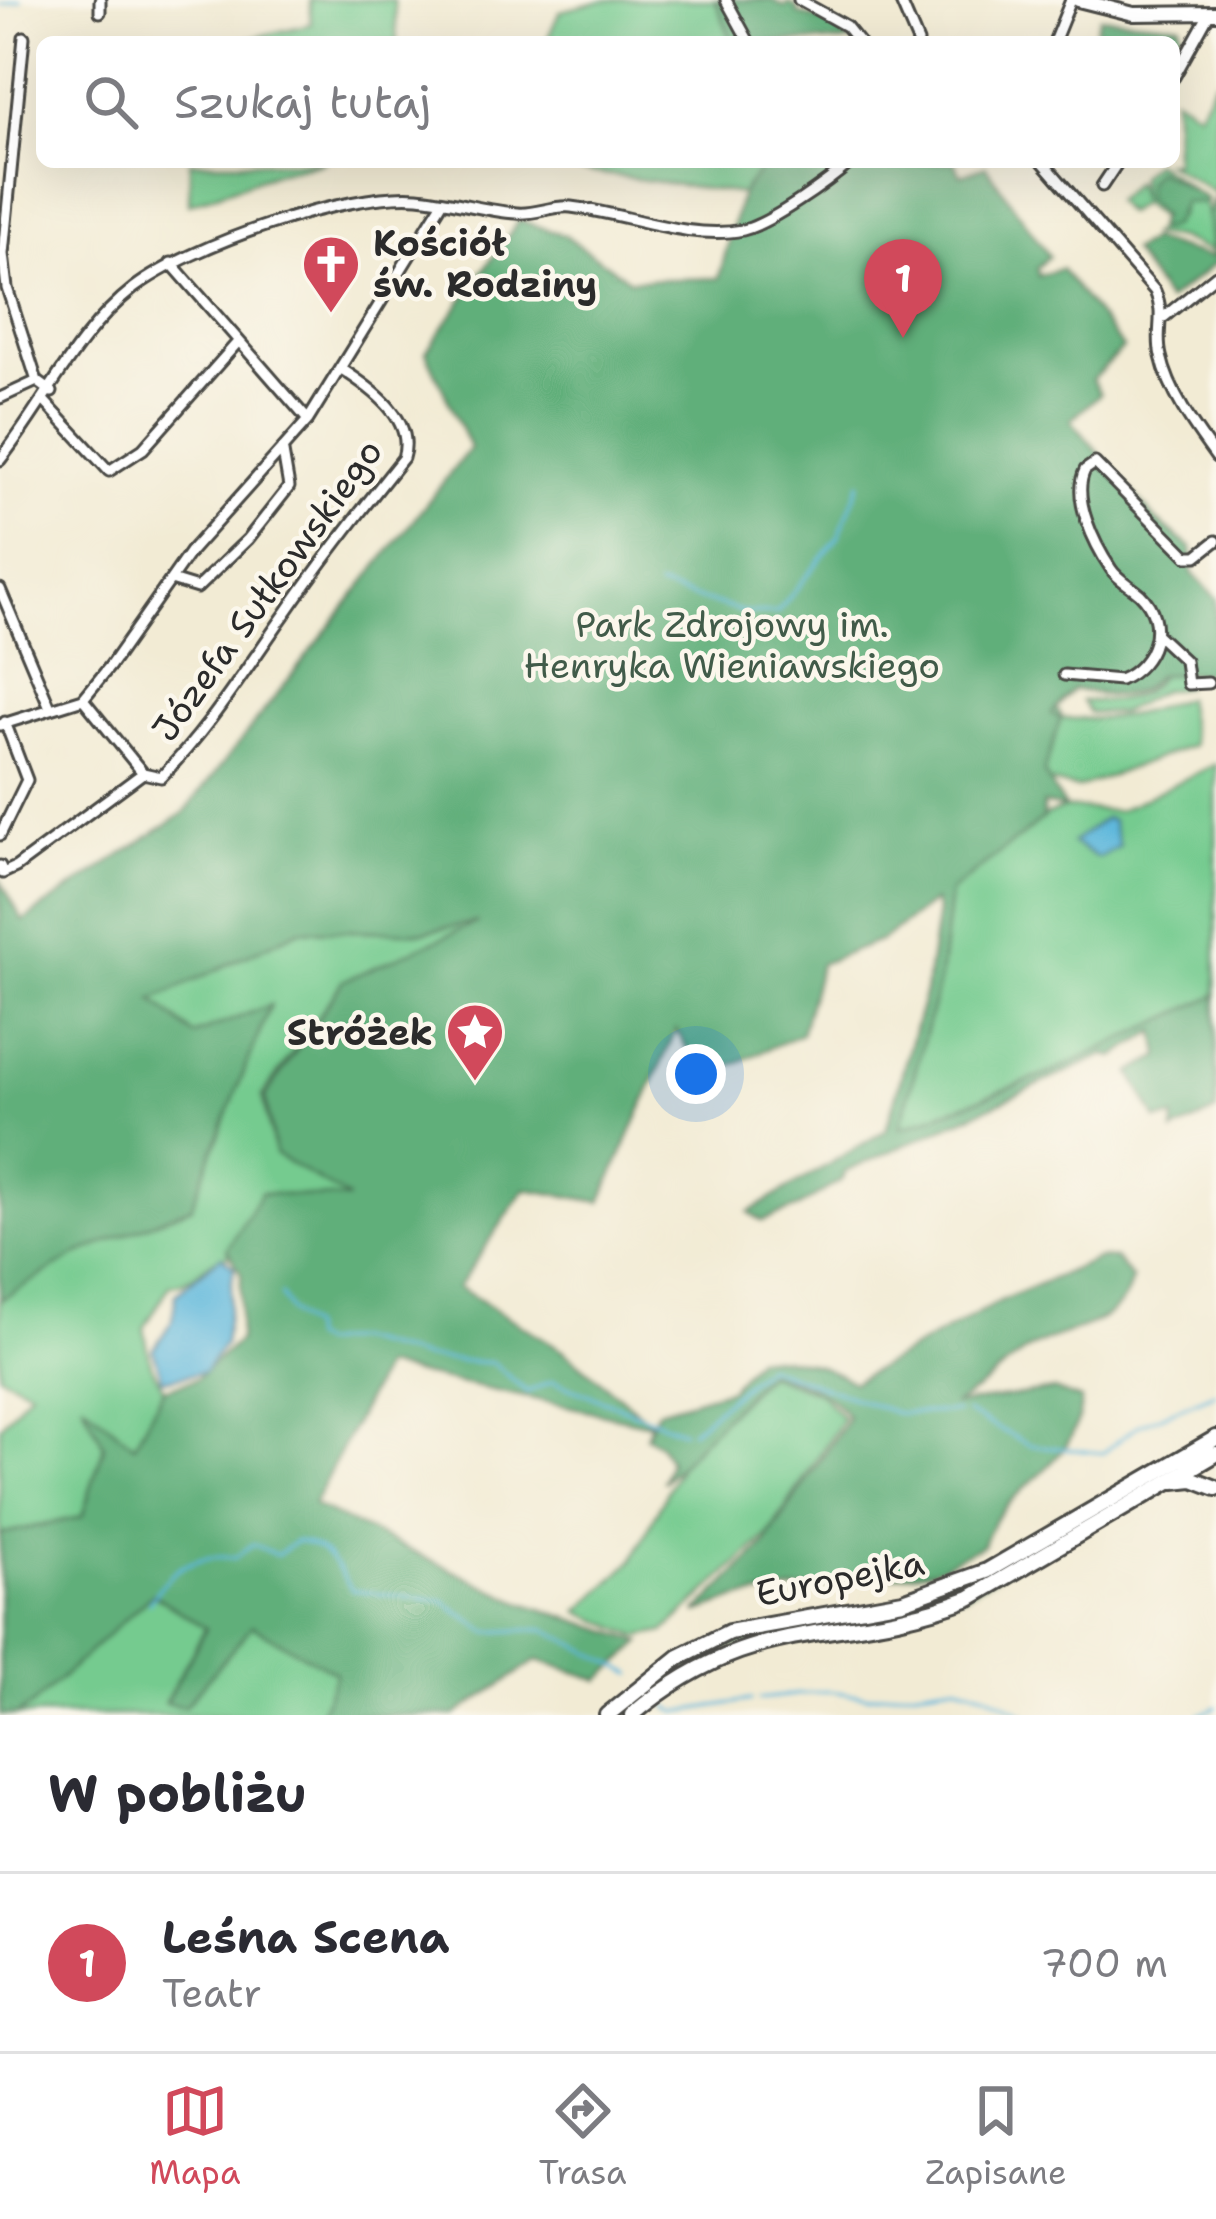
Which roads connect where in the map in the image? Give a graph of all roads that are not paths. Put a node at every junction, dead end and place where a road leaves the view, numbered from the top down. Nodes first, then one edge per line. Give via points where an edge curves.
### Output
1 (726, 0) edge
2 (799, 0) edge
3 (900, 0) edge
4 (1074, 0) edge
5 (1166, 0) edge
6 (1204, 10) edge
7 (1173, 15) junction
8 (746, 36) edge
9 (854, 36) edge
10 (915, 36) edge
11 (1057, 36) edge
12 (24, 37) dead end
13 (1180, 64) edge
14 (842, 168) edge
15 (1048, 168) edge
16 (1114, 168) edge
17 (1102, 186) dead end
18 (442, 203) junction
19 (171, 263) junction
20 (1216, 275) edge
21 (1165, 314) junction
22 (237, 343) junction
23 (340, 368) junction
24 (38, 381) junction
25 (49, 397) junction
26 (0, 398) edge
27 (308, 420) junction
28 (283, 452) junction
29 (1216, 457) edge
30 (0, 460) edge
31 (1216, 541) edge
32 (171, 580) junction
33 (0, 589) edge
34 (13, 620) junction
35 (0, 627) edge
36 (1157, 635) junction
37 (1064, 675) dead end
38 (1208, 683) dead end
39 (83, 699) junction
40 (49, 705) junction
41 (3, 723) edge
42 (143, 773) junction
43 (0, 835) edge
44 (0, 866) edge
45 (1216, 1438) edge
46 (1216, 1454) edge
47 (1169, 1482) junction
48 (1216, 1487) edge
49 (607, 1715) edge
50 (632, 1715) edge

1 - 8 street
2 - 9 street
3 - 10 street
4 - 7 street
4 - 11 street
5 - 7 street
6 - 7 street
6 - 13 street
12 - 24 street via 3,254
14 - 18 street via 766,221 727,232 571,207 521,214
15 - 21 street
16 - 17 street
18 - 19 street via 396,198 313,214
18 - 23 street
19 - 22 street
19 - 25 street via 93,326
20 - 21 street
21 - 29 street via 1160,352
22 - 25 street via 142,449 109,471
22 - 27 street
23 - 27 street
23 - 42 street, Józefa Sułkowskiego via 386,404 405,442 403,458 198,739 161,777
24 - 25 street
24 - 26 street
25 - 30 street
27 - 28 street
28 - 32 street
28 - 32 street via 289,487 248,539 197,588
31 - 36 street via 1187,556 1095,463 1085,470 1081,501 1106,560 1150,607
32 - 39 street
33 - 34 street
34 - 35 street
34 - 40 street
36 - 37 street via 1144,663 1120,680
36 - 38 street via 1185,661 1188,684
39 - 40 street
39 - 42 street, Józefa Sułkowskiego
40 - 41 street
41 - 43 street via 27,779
42 - 44 street, Józefa Sułkowskiego via 16,867 3,873
45 - 49 main road, Europejka via 998,1566 903,1601 729,1632 679,1657
46 - 47 main road, Europejka
47 - 48 main road
47 - 50 main road, Europejka via 970,1598 744,1646 701,1665

